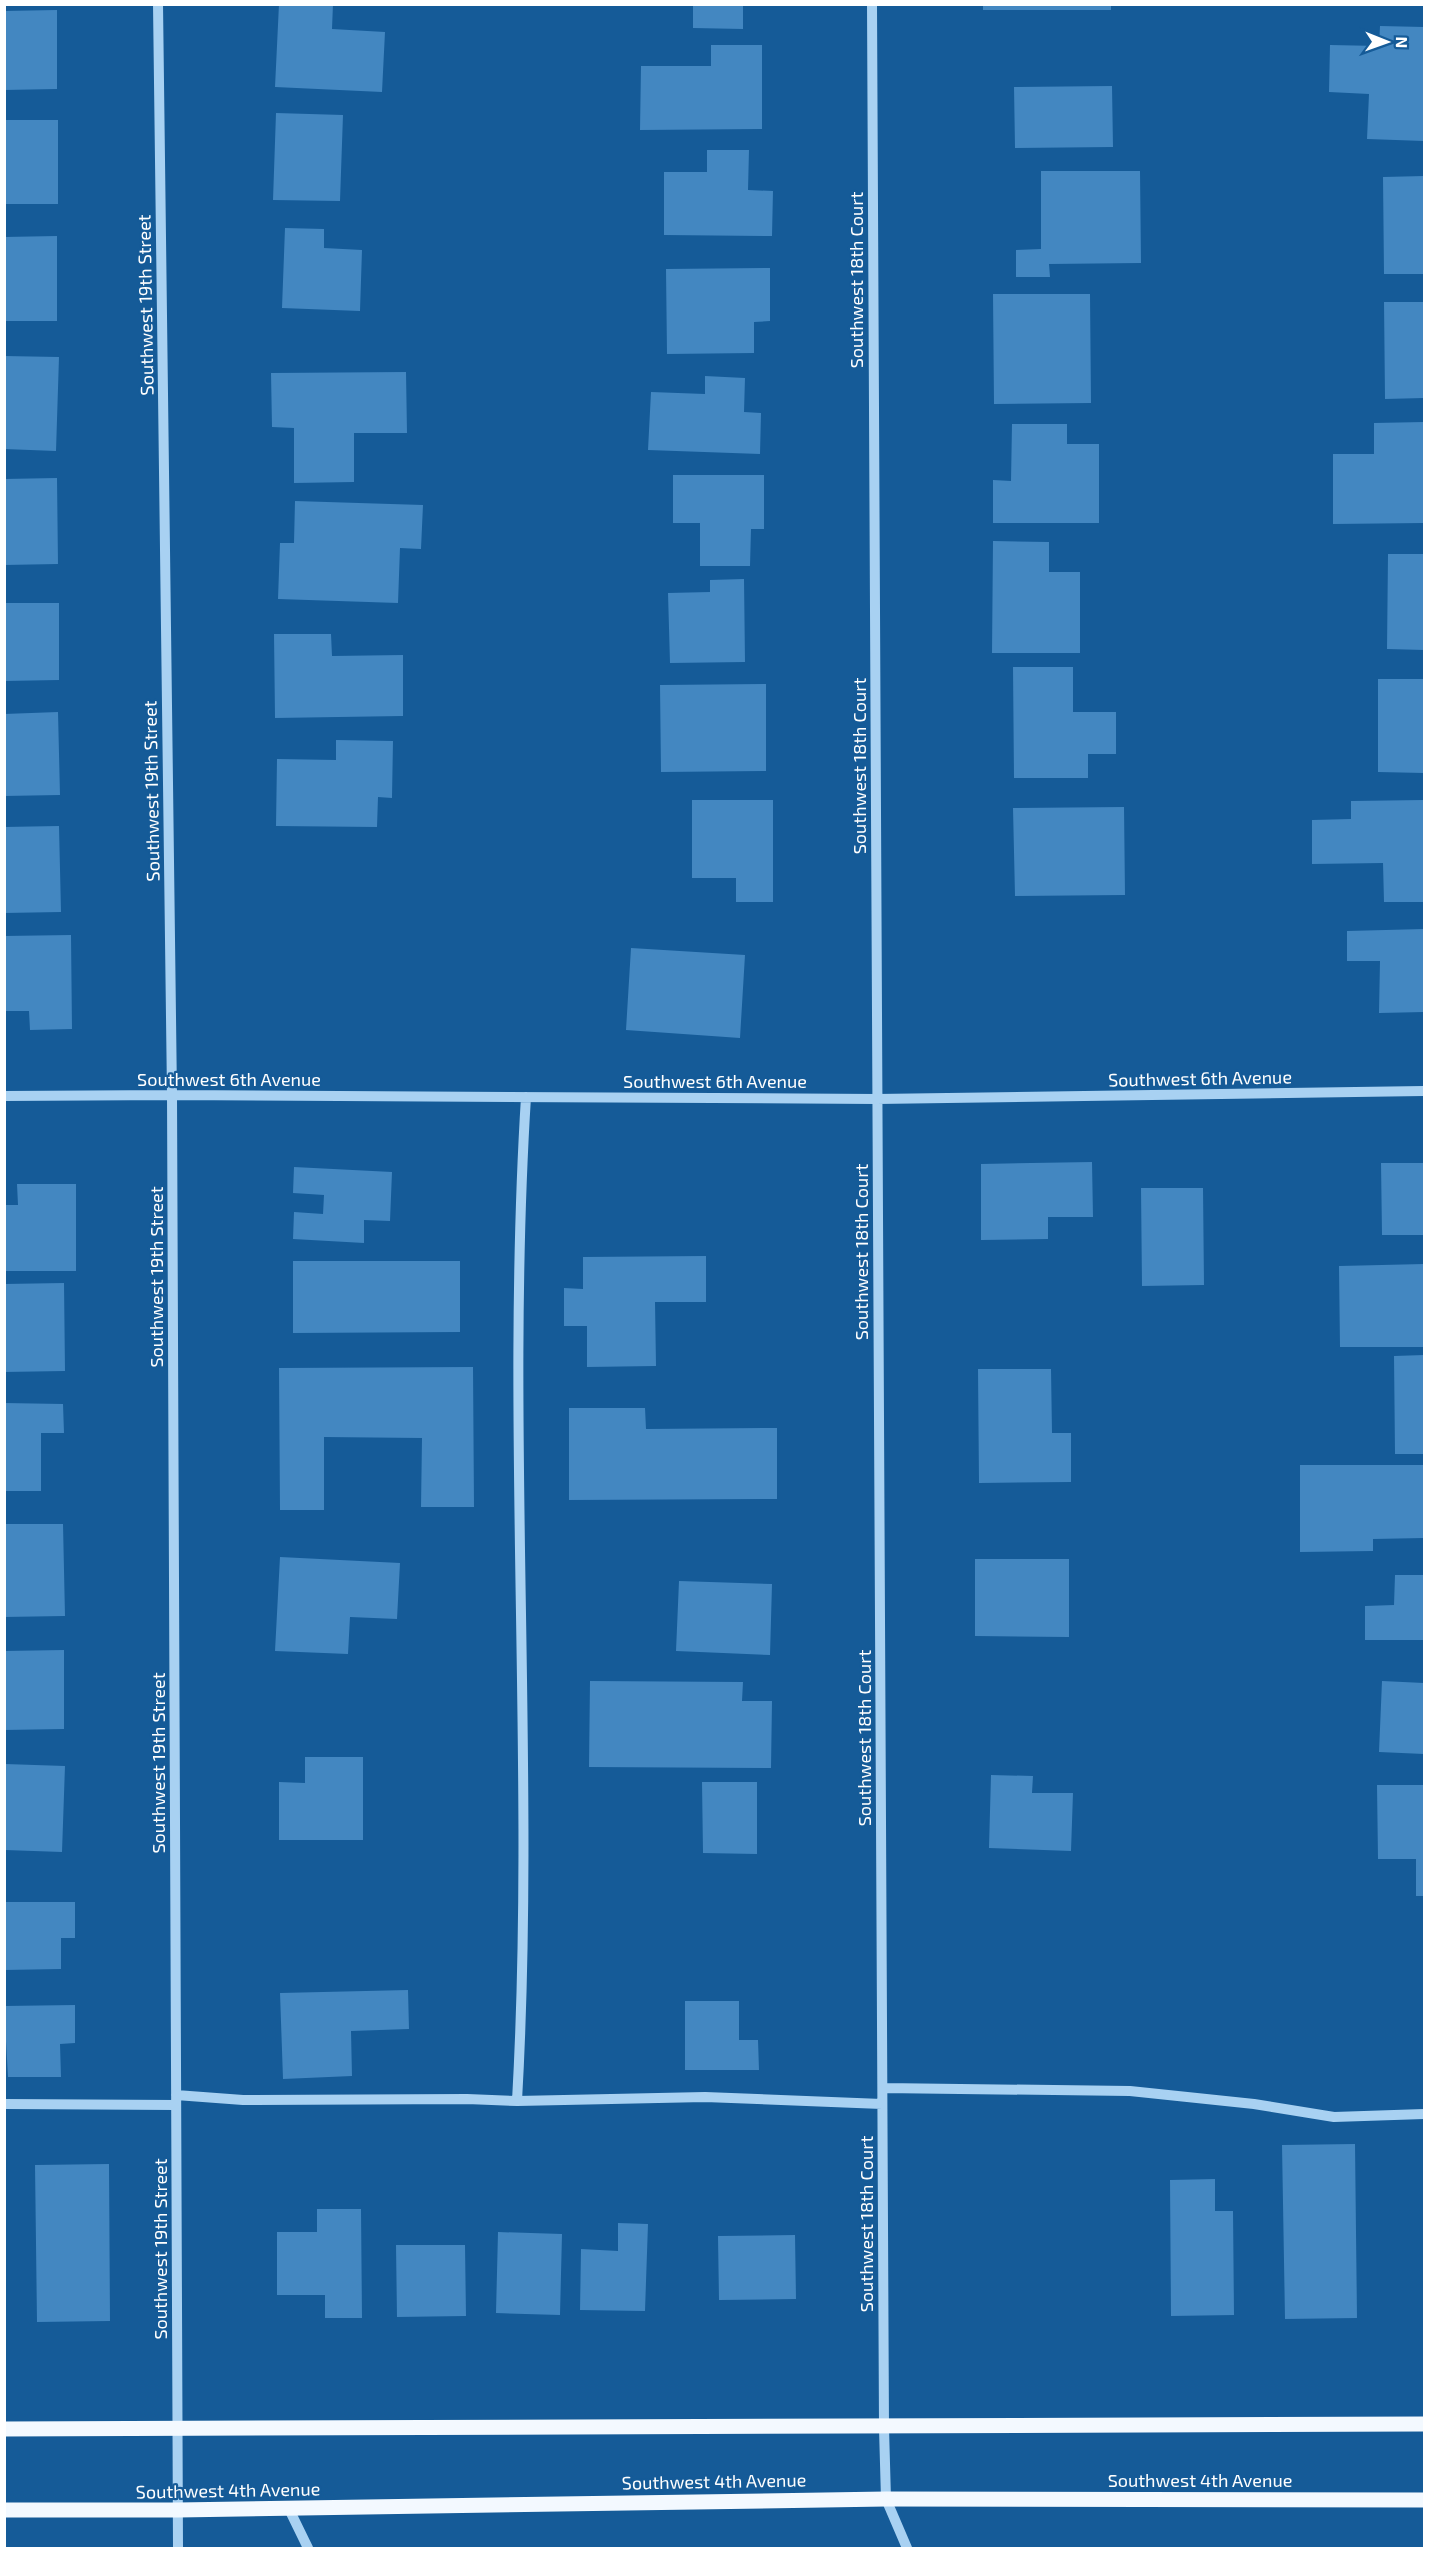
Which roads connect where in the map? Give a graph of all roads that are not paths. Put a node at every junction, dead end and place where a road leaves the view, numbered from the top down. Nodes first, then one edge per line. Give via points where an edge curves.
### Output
1 (158, 4) edge
2 (872, 4) edge
3 (1425, 1091) edge
4 (172, 1095) junction
5 (4, 1096) edge
6 (526, 1097) junction
7 (877, 1099) junction
8 (883, 2088) junction
9 (176, 2100) junction
10 (517, 2101) junction
11 (4, 2104) edge
12 (882, 2104) junction
13 (1425, 2114) edge
14 (1425, 2424) edge
15 (884, 2428) junction
16 (4, 2429) edge
17 (178, 2429) junction
18 (886, 2499) junction
19 (1425, 2500) edge
20 (290, 2509) junction
21 (4, 2510) edge
22 (178, 2510) junction
23 (178, 2548) edge
24 (308, 2548) edge
25 (908, 2548) edge

1 - 4 street, Southwest 19th Street
2 - 7 street, Southwest 18th Court
3 - 7 street, Southwest 6th Avenue
4 - 5 street, Southwest 6th Avenue
4 - 6 street, Southwest 6th Avenue
4 - 9 street, Southwest 19th Street
6 - 7 street, Southwest 6th Avenue
6 - 10 street via 519,1259 524,1874
7 - 8 street, Southwest 18th Court
8 - 12 street, Southwest 18th Court
8 - 13 street via 1130,2091 1334,2117
9 - 10 street
9 - 11 street
9 - 17 street, Southwest 19th Street
10 - 12 street via 705,2097
12 - 15 street, Southwest 18th Court
14 - 15 main road
15 - 17 main road
15 - 18 street, Southwest 18th Court
16 - 17 main road
17 - 22 street, Southwest 19th Street
18 - 19 main road, Southwest 4th Avenue
18 - 20 main road, Southwest 4th Avenue
18 - 25 street
20 - 22 main road, Southwest 4th Avenue
20 - 24 street
21 - 22 main road, Southwest 4th Avenue
22 - 23 street, Southwest 19th Street

